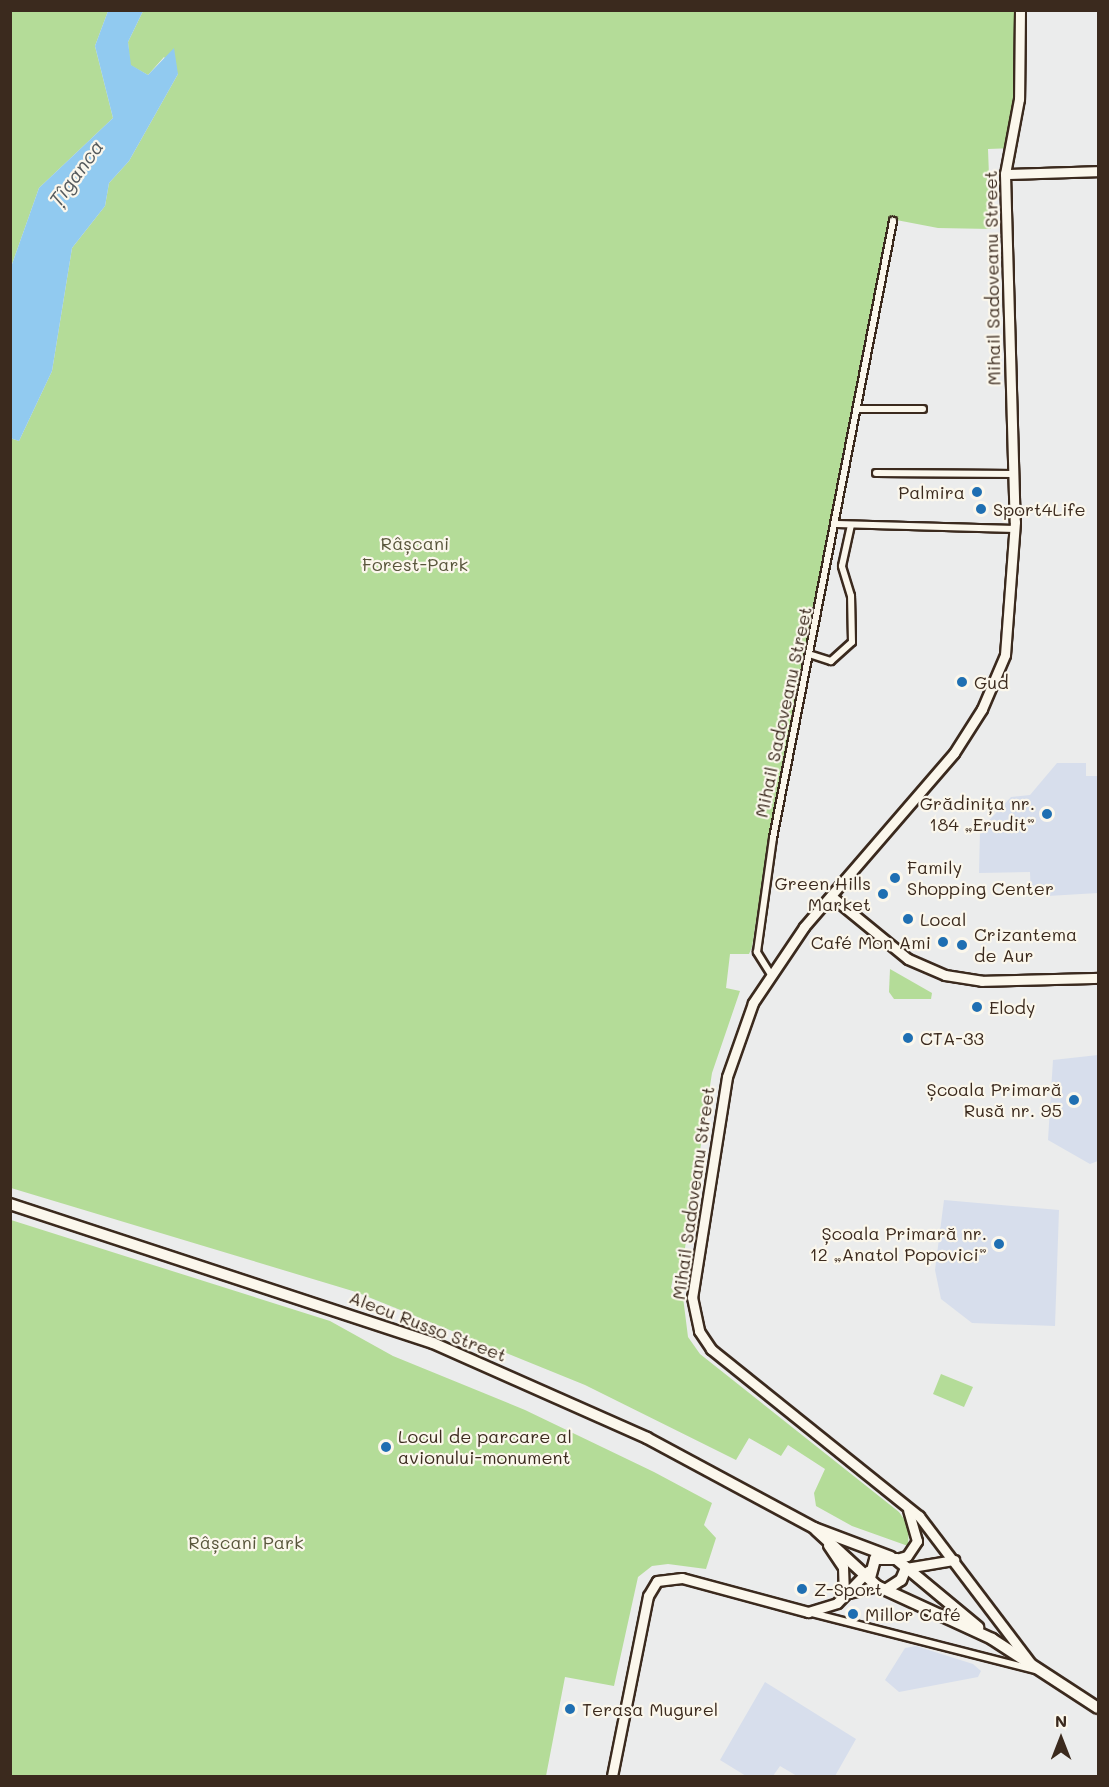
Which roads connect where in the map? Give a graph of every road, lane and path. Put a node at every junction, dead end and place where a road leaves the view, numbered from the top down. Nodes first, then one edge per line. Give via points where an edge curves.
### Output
1 (1020, 10) edge
2 (1098, 171) edge
3 (1005, 174) junction
4 (893, 221) dead end
5 (857, 409) junction
6 (923, 409) dead end
7 (876, 472) dead end
8 (1014, 474) junction
9 (837, 524) junction
10 (851, 525) junction
11 (1015, 529) junction
12 (812, 655) junction
13 (831, 896) junction
14 (770, 973) junction
15 (1098, 978) edge
16 (10, 1204) edge
17 (907, 1508) junction
18 (814, 1528) junction
19 (824, 1539) junction
20 (938, 1540) junction
21 (917, 1541) junction
22 (944, 1549) junction
23 (894, 1558) junction
24 (954, 1560) junction
25 (939, 1562) junction
26 (906, 1568) junction
27 (874, 1579) junction
28 (844, 1594) junction
29 (808, 1612) junction
30 (992, 1639) junction
31 (1036, 1668) junction
32 (1098, 1708) edge
33 (612, 1776) edge

1 - 3 main road, Mihail Sadoveanu Street via 1019,99
2 - 3 main road
3 - 8 main road, Mihail Sadoveanu Street
4 - 5 street, Mihail Sadoveanu Street
5 - 6 street
5 - 9 street, Mihail Sadoveanu Street
7 - 8 street
8 - 11 main road, Mihail Sadoveanu Street
9 - 10 street
9 - 12 street, Mihail Sadoveanu Street
10 - 11 street
10 - 12 street via 842,566 851,596 852,642 831,661
11 - 13 main road, Mihail Sadoveanu Street via 1010,633 982,709 954,753
12 - 14 street, Mihail Sadoveanu Street via 773,838 757,952
13 - 14 main road, Mihail Sadoveanu Street
13 - 15 main road via 908,959 945,975 994,982
14 - 17 main road, Mihail Sadoveanu Street via 742,1025 727,1077 692,1297 695,1321 711,1349
16 - 18 main road, Alecu Russo Street via 433,1343 647,1438
17 - 20 main road, Mihail Sadoveanu Street
17 - 21 main road
18 - 19 main road, Alecu Russo Street
18 - 23 main road, Alecu Russo Street
19 - 27 main road, Alecu Russo Street
19 - 28 main road via 843,1568
20 - 21 main road via 928,1536
20 - 22 main road, Mihail Sadoveanu Street
21 - 23 main road via 907,1556
22 - 24 main road, Mihail Sadoveanu Street
22 - 25 main road
23 - 26 main road, Alecu Russo Street
23 - 27 main road via 875,1559
24 - 25 main road
24 - 31 main road, Mihail Sadoveanu Street
25 - 26 main road
26 - 27 main road via 901,1580
26 - 30 main road, Alecu Russo Street
27 - 28 main road
27 - 28 main road
27 - 30 main road, Alecu Russo Street
28 - 29 main road via 831,1607
29 - 31 street
29 - 33 main road via 682,1578 657,1581 648,1596
30 - 31 main road, Alecu Russo Street
31 - 32 main road, Alecu Russo Street

